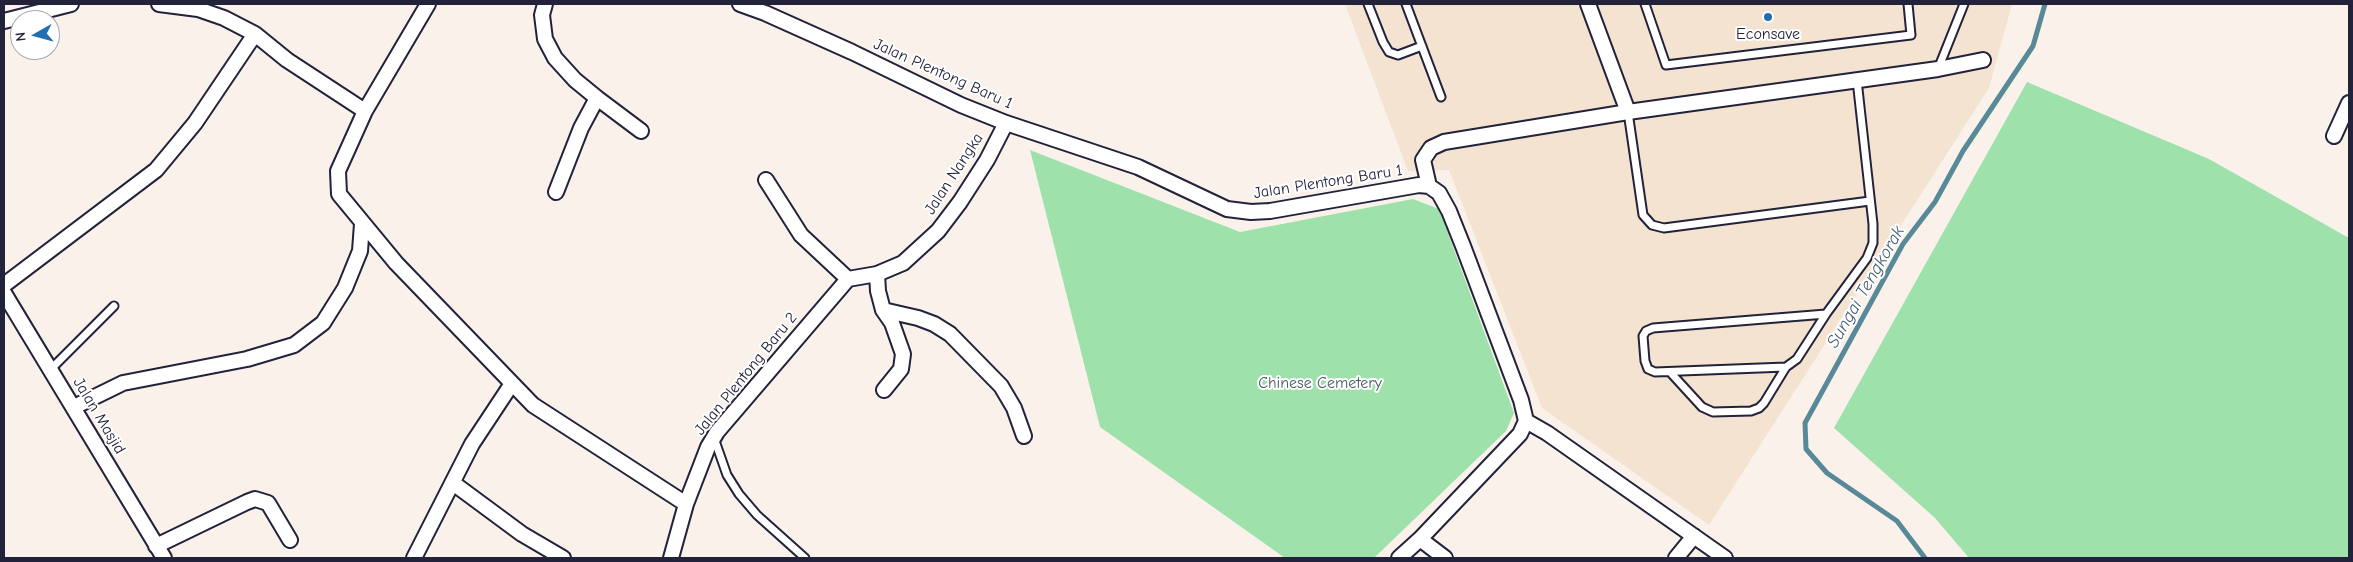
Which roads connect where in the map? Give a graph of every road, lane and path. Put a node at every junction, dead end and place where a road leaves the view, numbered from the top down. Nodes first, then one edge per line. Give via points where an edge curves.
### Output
1 (72, 4) edge
2 (159, 4) edge
3 (428, 4) edge
4 (545, 4) edge
5 (740, 4) edge
6 (1368, 4) edge
7 (1406, 4) edge
8 (1588, 4) edge
9 (1645, 4) edge
10 (1908, 4) edge
11 (1964, 4) edge
12 (4, 21) edge
13 (255, 34) junction
14 (1422, 46) junction
15 (1983, 60) dead end
16 (1938, 69) junction
17 (1857, 80) junction
18 (1441, 96) dead end
19 (597, 98) junction
20 (2349, 103) edge
21 (365, 111) junction
22 (1628, 112) junction
23 (1006, 122) junction
24 (641, 131) dead end
25 (2334, 136) dead end
26 (766, 180) dead end
27 (1429, 186) junction
28 (556, 192) dead end
29 (1870, 201) junction
30 (362, 224) junction
31 (877, 274) junction
32 (848, 279) junction
33 (4, 285) edge
34 (4, 293) edge
35 (114, 306) dead end
36 (883, 310) junction
37 (1826, 314) junction
38 (1786, 367) junction
39 (51, 369) junction
40 (1670, 372) junction
41 (511, 385) junction
42 (884, 390) dead end
43 (74, 407) junction
44 (1526, 421) junction
45 (1024, 436) dead end
46 (714, 438) junction
47 (453, 484) junction
48 (686, 504) junction
49 (1694, 536) junction
50 (1420, 539) junction
51 (290, 540) dead end
52 (160, 552) edge
53 (414, 558) edge
54 (564, 558) edge
55 (671, 558) edge
56 (805, 558) edge
57 (1399, 558) edge
58 (1445, 558) edge
59 (1676, 558) edge
60 (1725, 558) edge

1 - 12 street
2 - 13 street via 198,9
3 - 21 street
4 - 19 street via 542,16 545,39 555,58
5 - 23 street, Jalan Plentong Baru 1 via 835,44 961,105
6 - 14 lane via 1389,52 1398,55
7 - 14 lane
8 - 22 street
9 - 10 lane via 1666,65 1911,35
11 - 16 lane
13 - 21 street via 286,60
13 - 33 street via 195,123 156,170
14 - 18 lane
15 - 16 street
16 - 17 street
17 - 22 street
17 - 29 lane
19 - 24 street
19 - 28 street via 581,128
20 - 25 street
21 - 30 street via 338,171 339,194
22 - 27 street via 1444,142 1431,148 1424,160
22 - 29 lane via 1643,215 1652,226 1664,228
23 - 27 street, Jalan Plentong Baru 1 via 1107,155 1211,202 1239,211 1270,210
23 - 31 street, Jalan Nangka via 987,160 938,231 903,264
26 - 32 street via 801,235
27 - 44 street via 1439,193 1449,211 1521,400
29 - 37 lane via 1873,243 1867,258
30 - 41 street
30 - 43 street via 360,251 345,288 323,323 294,345 247,359 123,383
31 - 32 street, Jalan Nangka
31 - 36 street
32 - 46 street, Jalan Plentong Baru 2
34 - 39 street, Jalan Masjid
35 - 39 lane
36 - 42 street via 892,323 903,354 901,369
36 - 45 street via 934,324 950,334 1001,386 1014,408
37 - 38 lane via 1797,360
37 - 40 lane via 1646,331 1643,336 1648,369
38 - 40 lane
38 - 40 lane via 1764,403 1751,411 1713,412 1702,407
39 - 43 street, Jalan Masjid
41 - 47 street via 472,444
41 - 48 street via 533,405
43 - 52 street, Jalan Masjid
44 - 49 street
44 - 50 street via 1520,434
46 - 48 street, Jalan Plentong Baru 2
46 - 56 lane via 727,475 739,494
47 - 53 street
47 - 54 street via 522,534
48 - 55 street, Jalan Plentong Baru 2
49 - 59 street
49 - 60 street
50 - 57 street
50 - 58 street
51 - 52 street via 268,503 255,499

